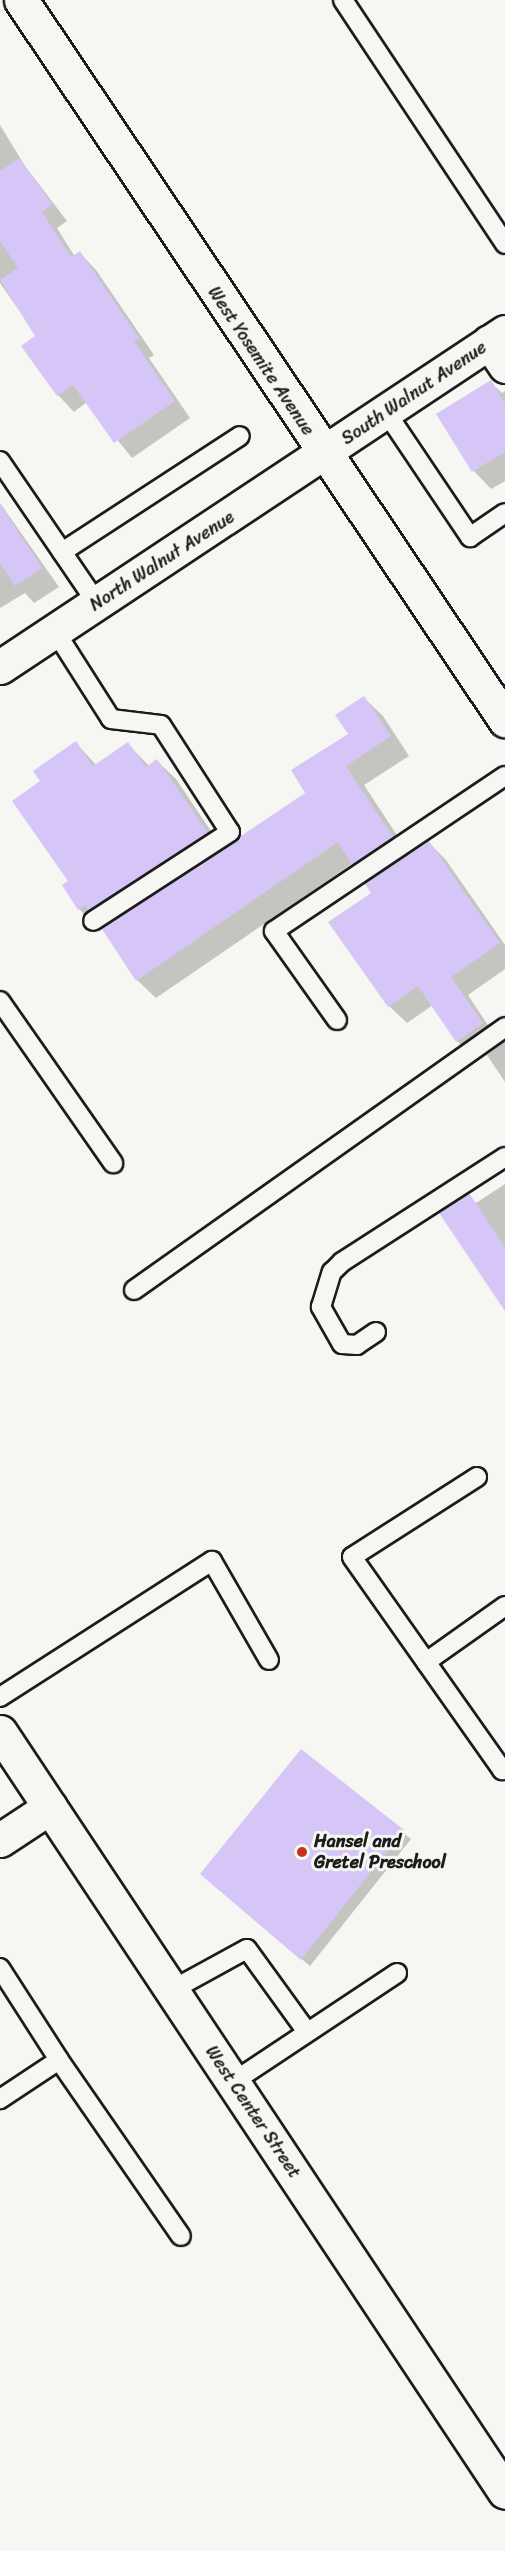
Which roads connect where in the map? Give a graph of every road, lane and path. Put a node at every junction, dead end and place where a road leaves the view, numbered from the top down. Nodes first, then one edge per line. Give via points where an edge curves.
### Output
1 (21, 0) edge
2 (343, 0) edge
3 (505, 244) edge
4 (500, 347) edge
5 (386, 412) junction
6 (240, 436) dead end
7 (324, 454) junction
8 (0, 461) edge
9 (505, 513) edge
10 (62, 552) junction
11 (97, 603) junction
12 (55, 631) junction
13 (0, 667) edge
14 (505, 720) edge
15 (505, 776) edge
16 (93, 921) dead end
17 (0, 1001) edge
18 (337, 1020) dead end
19 (505, 1027) edge
20 (505, 1157) edge
21 (113, 1162) dead end
22 (134, 1290) dead end
23 (376, 1332) dead end
24 (477, 1477) dead end
25 (505, 1606) edge
26 (269, 1660) dead end
27 (426, 1662) junction
28 (0, 1697) edge
29 (0, 1732) edge
30 (505, 1768) edge
31 (50, 1807) junction
32 (0, 1840) edge
33 (0, 1968) edge
34 (398, 1973) dead end
35 (172, 1990) junction
36 (308, 2032) junction
37 (59, 2060) junction
38 (233, 2082) junction
39 (0, 2099) edge
40 (181, 2236) dead end
41 (505, 2492) edge

1 - 7 street, West Yosemite Avenue
2 - 3 lane
4 - 5 street, South Walnut Avenue
5 - 7 street, South Walnut Avenue
5 - 9 lane via 470,537
6 - 10 lane
7 - 11 street, North Walnut Avenue
7 - 14 street, West Yosemite Avenue
8 - 10 lane
10 - 11 lane
11 - 12 street, North Walnut Avenue
12 - 13 street, North Walnut Avenue
12 - 16 lane via 111,719 161,725 230,832
15 - 18 lane via 274,931
17 - 21 lane
19 - 22 lane
20 - 23 lane via 342,1262 333,1272 321,1307 342,1344 357,1345
24 - 27 lane via 352,1557
25 - 27 lane
26 - 28 lane via 212,1561
27 - 30 lane via 502,1770
29 - 31 street, West Center Street
31 - 32 street
31 - 35 street, West Center Street
33 - 37 lane
34 - 36 lane
35 - 36 lane via 247,1949
35 - 38 street, West Center Street
36 - 38 lane
37 - 39 lane
37 - 40 lane
38 - 41 street, West Center Street

